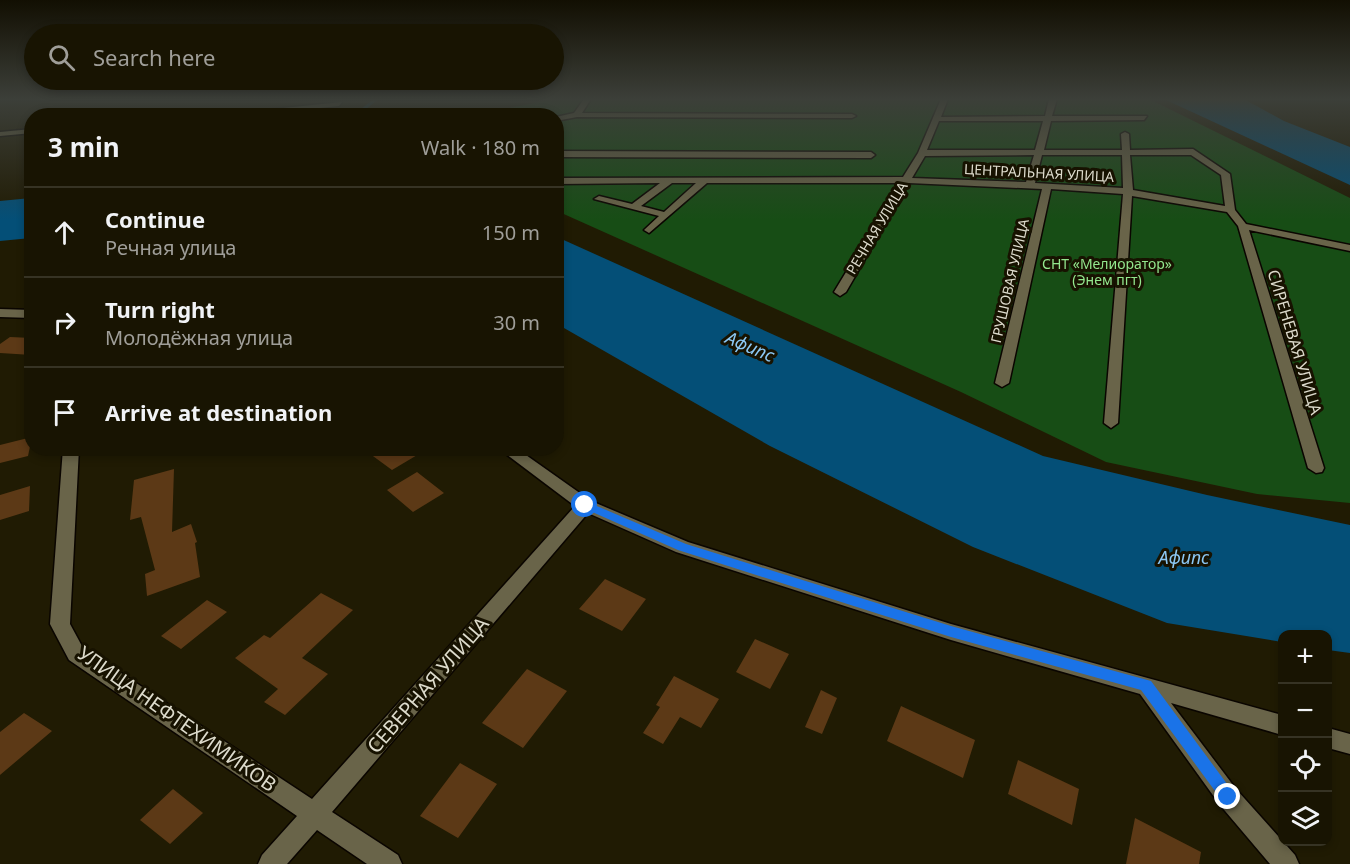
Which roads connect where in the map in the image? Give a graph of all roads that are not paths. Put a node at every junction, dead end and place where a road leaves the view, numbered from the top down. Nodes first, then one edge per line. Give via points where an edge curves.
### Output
1 (927, 139) edge
2 (1042, 139) edge
3 (1125, 139) edge
4 (1038, 152) junction
5 (1125, 152) junction
6 (922, 153) junction
7 (564, 154) edge
8 (871, 155) dead end
9 (905, 180) junction
10 (564, 181) edge
11 (669, 181) junction
12 (704, 181) junction
13 (1030, 185) junction
14 (1047, 186) junction
15 (1128, 192) junction
16 (599, 200) dead end
17 (634, 207) junction
18 (1230, 210) junction
19 (666, 215) junction
20 (1243, 226) junction
21 (649, 230) dead end
22 (1350, 248) edge
23 (840, 292) dead end
24 (0, 313) edge
25 (24, 314) edge
26 (1002, 383) dead end
27 (1111, 423) dead end
28 (70, 456) edge
29 (516, 456) edge
30 (1316, 468) dead end
31 (585, 505) junction
32 (1146, 686) junction
33 (1278, 724) edge
34 (1332, 739) edge
35 (1350, 744) edge
36 (316, 814) junction
37 (271, 864) edge
38 (389, 864) edge
39 (1286, 864) edge

1 - 6 street, РЕЧНАЯ УЛИЦА
2 - 4 street
3 - 5 street
4 - 5 street
4 - 6 street
4 - 13 street
5 - 15 street
5 - 18 street via 1193,152 1225,174
6 - 9 street, РЕЧНАЯ УЛИЦА
7 - 8 street
9 - 12 street, ЦЕНТРАЛЬНАЯ УЛИЦА
9 - 13 street, ЦЕНТРАЛЬНАЯ УЛИЦА
9 - 23 street, РЕЧНАЯ УЛИЦА
10 - 11 street, ЦЕНТРАЛЬНАЯ УЛИЦА
11 - 12 street, ЦЕНТРАЛЬНАЯ УЛИЦА
11 - 17 street
12 - 19 street
13 - 14 street, ЦЕНТРАЛЬНАЯ УЛИЦА
14 - 15 street, ЦЕНТРАЛЬНАЯ УЛИЦА
14 - 26 street, ГРУШОВАЯ УЛИЦА
15 - 18 street, ЦЕНТРАЛЬНАЯ УЛИЦА
15 - 27 street
16 - 17 street
17 - 19 street
18 - 20 street
19 - 21 street
20 - 22 street
20 - 30 street, СИРЕНЕВАЯ УЛИЦА
24 - 25 street
28 - 36 street, УЛИЦА НЕФТЕХИМИКОВ via 60,624 76,654
29 - 31 street
31 - 32 street via 693,550 951,632
31 - 36 street, СЕВЕРНАЯ УЛИЦА
32 - 33 street
32 - 39 street via 1228,797
34 - 35 street
36 - 37 street, СЕВЕРНАЯ УЛИЦА
36 - 38 street, УЛИЦА НЕФТЕХИМИКОВ

